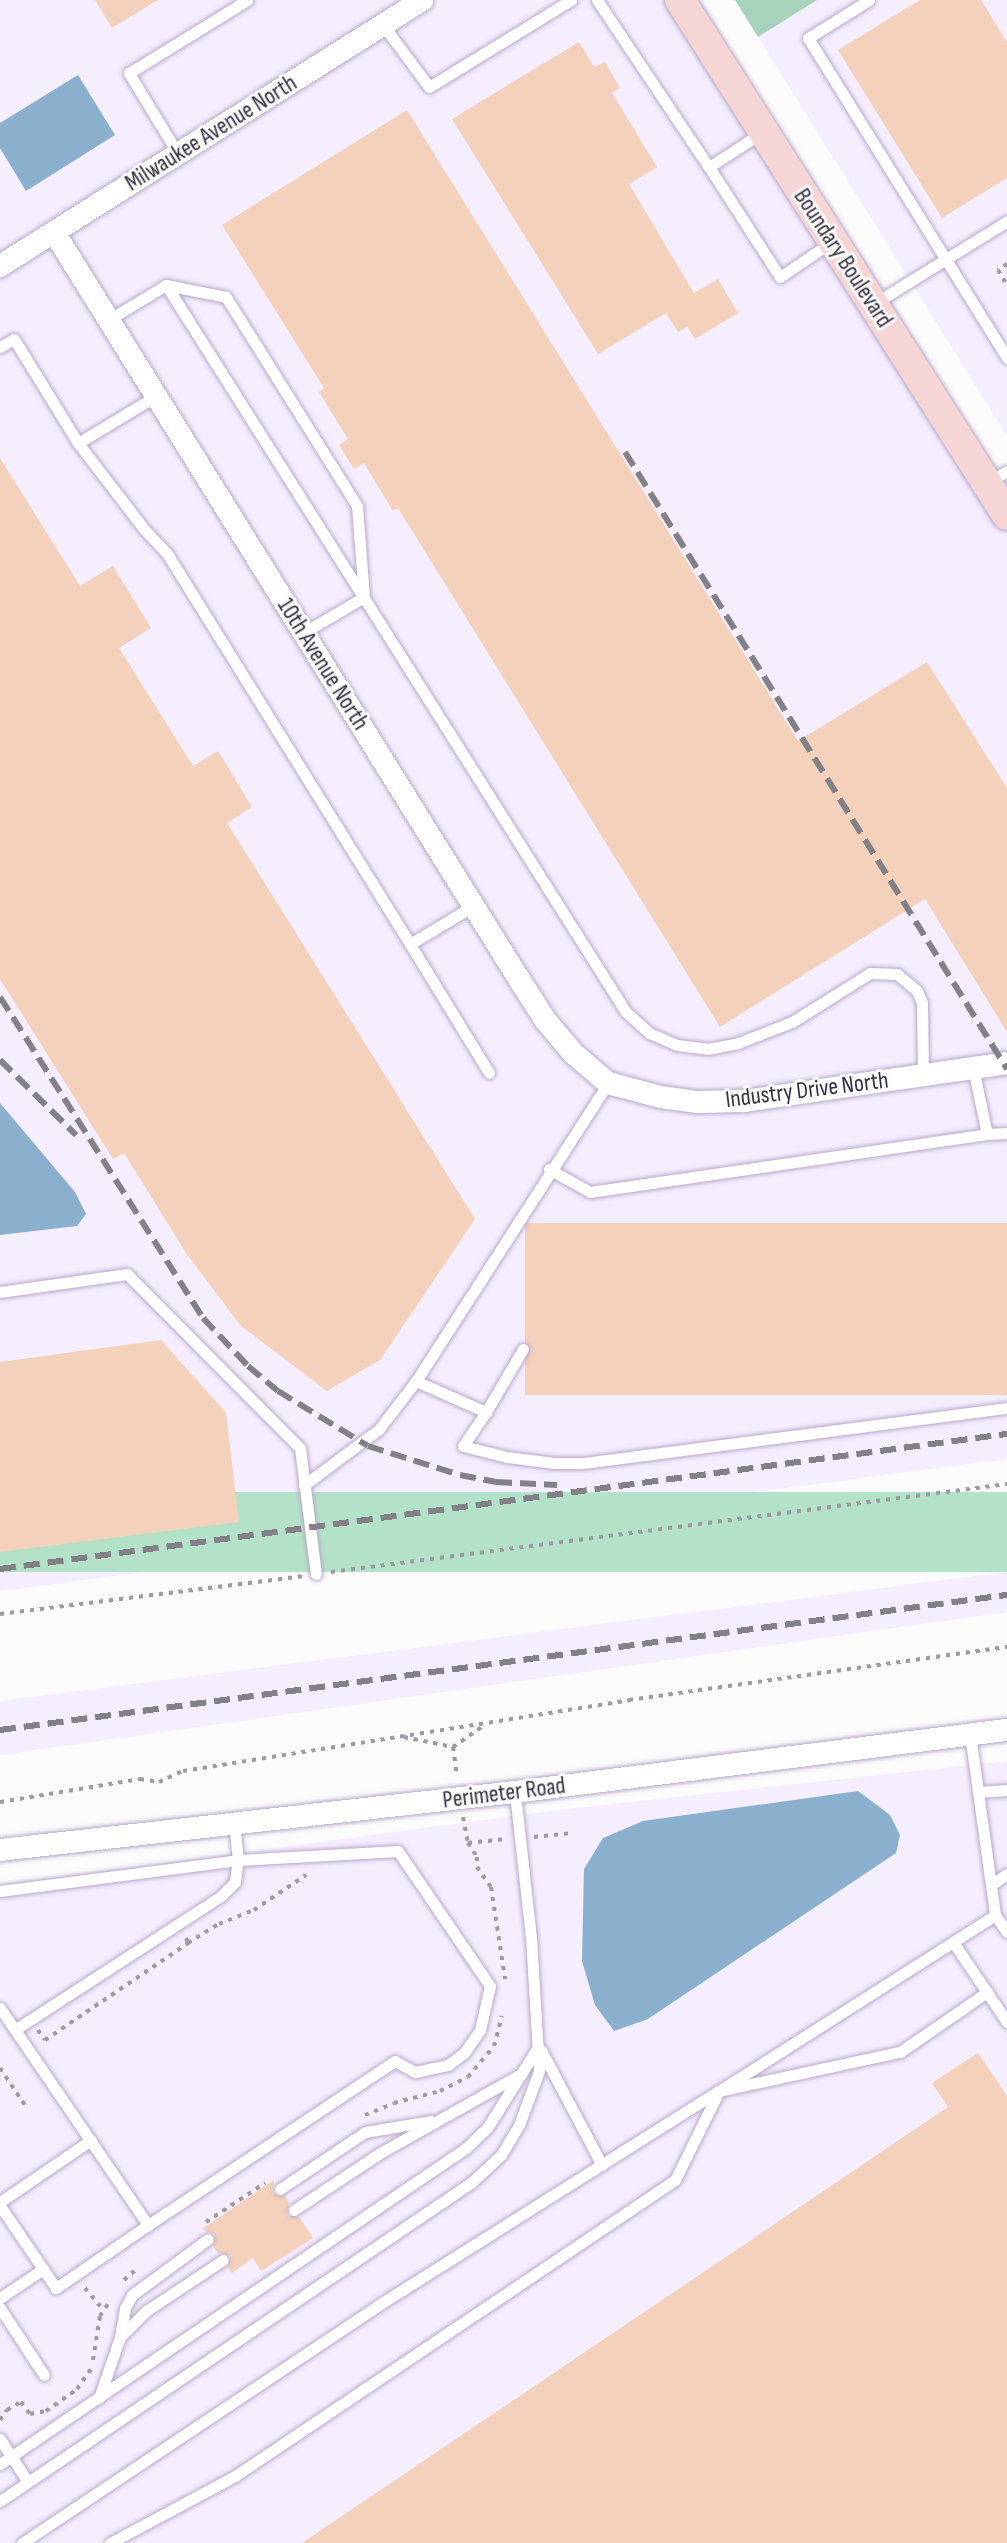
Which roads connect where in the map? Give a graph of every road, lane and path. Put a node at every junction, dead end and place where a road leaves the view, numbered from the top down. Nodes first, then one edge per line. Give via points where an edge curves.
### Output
1 (247, 0) edge
2 (571, 0) edge
3 (597, 0) edge
4 (680, 0) edge
5 (869, 0) edge
6 (419, 1) edge
7 (383, 25) junction
8 (762, 133) junction
9 (178, 154) junction
10 (709, 167) junction
11 (1007, 221) edge
12 (54, 232) junction
13 (833, 241) junction
14 (946, 259) junction
15 (1007, 264) edge
16 (0, 266) edge
17 (166, 285) junction
18 (1007, 285) edge
19 (874, 304) junction
20 (108, 320) junction
21 (0, 347) edge
22 (1007, 358) edge
23 (156, 396) junction
24 (78, 443) junction
25 (997, 477) edge
26 (1007, 515) edge
27 (364, 597) junction
28 (303, 633) junction
29 (473, 906) junction
30 (410, 944) junction
31 (1007, 1063) edge
32 (973, 1068) junction
33 (489, 1073) dead end
34 (923, 1075) junction
35 (608, 1083) junction
36 (1007, 1133) edge
37 (987, 1134) junction
38 (549, 1169) junction
39 (0, 1292) edge
40 (523, 1349) dead end
41 (416, 1381) junction
42 (1007, 1408) edge
43 (486, 1412) junction
44 (1007, 1484) edge
45 (304, 1485) junction
46 (316, 1574) junction
47 (0, 1614) edge
48 (1007, 1647) edge
49 (486, 1724) junction
50 (1007, 1730) edge
51 (970, 1734) junction
52 (402, 1737) junction
53 (453, 1747) junction
54 (1007, 1790) edge
55 (515, 1792) junction
56 (978, 1792) junction
57 (459, 1798) junction
58 (0, 1802) edge
59 (234, 1824) junction
60 (0, 1850) edge
61 (238, 1860) junction
62 (1007, 1874) edge
63 (991, 1885) junction
64 (0, 1891) edge
65 (995, 1915) junction
66 (1007, 1932) edge
67 (953, 1942) junction
68 (188, 1943) dead end
69 (987, 1992) junction
70 (0, 2008) edge
71 (31, 2020) junction
72 (1007, 2022) edge
73 (15, 2030) junction
74 (538, 2046) junction
75 (0, 2068) edge
76 (522, 2074) junction
77 (719, 2091) junction
78 (25, 2105) dead end
79 (439, 2120) junction
80 (91, 2140) junction
81 (602, 2165) junction
82 (280, 2189) dead end
83 (0, 2204) edge
84 (294, 2210) dead end
85 (148, 2225) junction
86 (208, 2239) dead end
87 (223, 2260) dead end
88 (43, 2269) junction
89 (75, 2275) junction
90 (0, 2298) edge
91 (0, 2308) edge
92 (104, 2311) dead end
93 (120, 2337) junction
94 (44, 2375) dead end
95 (99, 2398) junction
96 (0, 2439) edge
97 (11, 2456) junction
98 (0, 2464) edge
99 (28, 2482) junction
100 (0, 2501) edge
101 (22, 2543) edge
102 (110, 2543) edge

1 - 9 lane via 129,73
2 - 7 lane via 429,87
3 - 10 lane
4 - 8 street, Boundary Boulevard
5 - 14 lane via 808,38
6 - 7 street, Milwaukee Avenue North
7 - 9 street, Milwaukee Avenue North
8 - 10 lane
8 - 13 street, Boundary Boulevard
9 - 12 street, Milwaukee Avenue North
10 - 13 lane via 780,277
11 - 14 lane
12 - 16 street, Milwaukee Avenue North
12 - 20 street, 10th Avenue North
13 - 19 street, Boundary Boulevard
14 - 19 lane
14 - 22 lane
15 - 18 path via 998,270
17 - 20 lane
17 - 27 lane
17 - 27 lane via 226,297 357,506
19 - 25 street, Boundary Boulevard
20 - 23 street, 10th Avenue North
21 - 24 lane via 14,339
23 - 24 lane
23 - 28 street, 10th Avenue North
24 - 30 lane via 168,555
25 - 26 street, Boundary Boulevard
27 - 28 lane
27 - 34 lane via 626,1012 649,1033 677,1045 708,1049 738,1043 792,1022 858,979 884,971 908,981 922,1003
28 - 29 street, 10th Avenue North
29 - 30 lane
29 - 35 street, 10th Avenue North via 558,1037
30 - 33 lane
31 - 32 street, Industry Drive North
32 - 34 street, Industry Drive North
32 - 37 lane
34 - 35 street, Industry Drive North via 719,1102 661,1097
35 - 38 lane
36 - 37 lane
37 - 38 lane via 590,1192
38 - 41 lane
39 - 45 lane via 127,1274 300,1448
40 - 43 lane
41 - 43 lane
41 - 45 lane via 379,1429
42 - 43 lane via 583,1463 507,1457 463,1446
44 - 46 path
45 - 46 lane
46 - 47 path
48 - 49 path
49 - 52 path
49 - 53 path
50 - 51 street, Perimeter Road
51 - 55 street, Perimeter Road
51 - 56 lane
52 - 53 path
52 - 58 path via 183,1771 159,1782 140,1779
53 - 57 path
54 - 56 lane
55 - 57 street, Perimeter Road
55 - 74 lane
56 - 63 lane
57 - 59 street, Perimeter Road
59 - 60 street, Perimeter Road
59 - 61 lane
61 - 64 lane
61 - 71 lane via 235,1882 221,1896
61 - 85 lane via 398,1851 490,1986 480,2030 448,2065 415,2072 395,2061
62 - 63 lane
63 - 65 lane
65 - 66 lane
65 - 67 lane
67 - 69 lane
67 - 77 lane
68 - 71 path via 45,2040
69 - 72 lane
69 - 77 lane via 900,2052
70 - 73 lane
71 - 73 lane
73 - 80 lane
74 - 76 lane
74 - 81 lane
74 - 99 lane via 538,2080 519,2125 501,2155 472,2182
75 - 78 path
76 - 79 lane
76 - 95 lane via 487,2128 466,2148
77 - 81 lane
77 - 102 lane via 675,2180 235,2476
79 - 82 lane via 365,2132
79 - 84 lane
80 - 83 lane
80 - 85 lane
81 - 101 lane via 377,2306
83 - 88 lane
85 - 89 lane
86 - 93 lane via 132,2295
87 - 93 lane via 146,2311
88 - 89 lane via 56,2288
88 - 90 lane
89 - 92 path
91 - 94 lane
93 - 95 lane
95 - 97 lane
96 - 97 lane
97 - 98 lane
97 - 99 lane
99 - 100 lane

